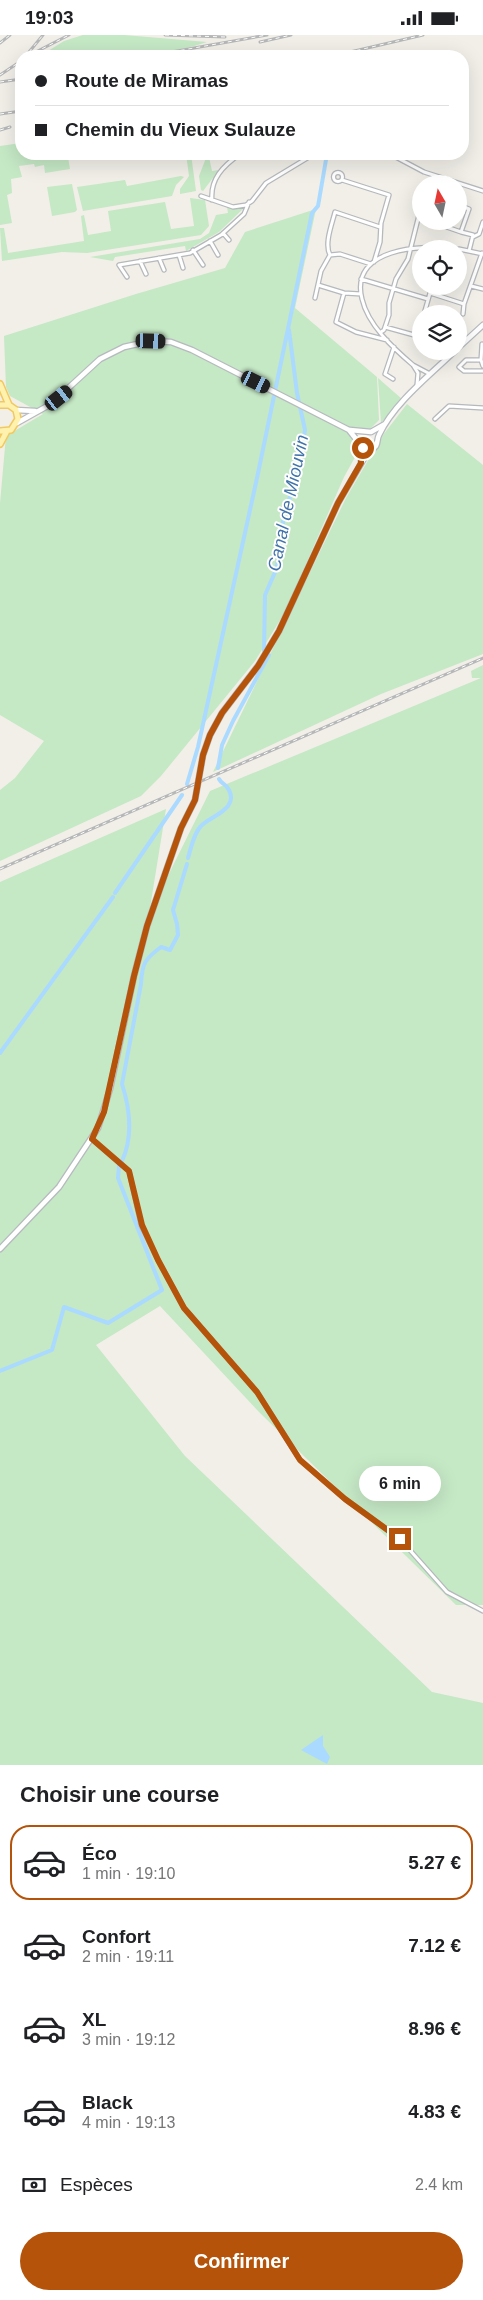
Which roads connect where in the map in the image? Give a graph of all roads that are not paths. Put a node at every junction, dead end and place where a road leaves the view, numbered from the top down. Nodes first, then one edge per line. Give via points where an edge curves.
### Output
1 (233, 160) edge
2 (304, 160) edge
3 (401, 160) edge
4 (342, 179) dead end
5 (483, 191) edge
6 (201, 196) dead end
7 (212, 200) junction
8 (249, 203) junction
9 (483, 222) edge
10 (380, 227) junction
11 (415, 230) edge
12 (459, 230) edge
13 (462, 231) joint
14 (223, 233) junction
15 (473, 237) junction
16 (229, 240) dead end
17 (210, 241) junction
18 (411, 247) junction
19 (193, 251) junction
20 (469, 251) joint
21 (179, 254) junction
22 (483, 254) edge
23 (218, 255) dead end
24 (330, 255) junction
25 (159, 258) junction
26 (140, 261) junction
27 (373, 263) junction
28 (202, 265) dead end
29 (183, 268) dead end
30 (164, 270) dead end
31 (146, 274) dead end
32 (127, 277) dead end
33 (361, 279) junction
34 (318, 285) junction
35 (471, 286) junction
36 (393, 289) junction
37 (483, 289) edge
38 (344, 293) junction
39 (361, 294) junction
40 (429, 295) edge
41 (436, 295) edge
42 (315, 298) dead end
43 (428, 299) junction
44 (464, 304) joint
45 (426, 305) edge
46 (483, 325) edge
47 (385, 327) junction
48 (381, 332) junction
49 (412, 334) edge
50 (387, 340) junction
51 (467, 340) edge
52 (482, 344) edge
53 (394, 347) junction
54 (445, 360) edge
55 (481, 360) junction
56 (413, 365) junction
57 (483, 366) edge
58 (483, 371) edge
59 (418, 373) junction
60 (430, 374) junction
61 (392, 379) dead end
62 (426, 379) junction
63 (0, 384) edge
64 (417, 387) junction
65 (0, 405) edge
66 (9, 405) junction
67 (483, 408) edge
68 (16, 411) junction
69 (36, 411) junction
70 (435, 419) dead end
71 (17, 423) junction
72 (386, 424) junction
73 (349, 430) junction
74 (0, 431) edge
75 (7, 431) junction
76 (371, 432) junction
77 (365, 433) junction
78 (378, 438) junction
79 (0, 444) edge
80 (361, 444) junction
81 (369, 450) junction
82 (361, 463) junction
83 (92, 1139) junction
84 (0, 1249) edge
85 (483, 1611) edge

1 - 7 street via 220,171 212,185
2 - 8 street via 266,183
3 - 5 street via 424,172
4 - 10 street via 389,195
6 - 7 street
7 - 8 street via 232,207
8 - 14 street via 244,214
9 - 15 street via 479,234
10 - 24 street via 335,212 327,249
10 - 27 street via 380,242
11 - 18 street
12 - 13 street
13 - 15 street
14 - 16 street
14 - 17 street
15 - 20 street
17 - 19 street
17 - 23 street
18 - 27 street via 392,252
18 - 36 street
19 - 21 street
19 - 28 street
20 - 22 street
21 - 25 street
21 - 29 street
22 - 35 street
24 - 27 street via 340,254
24 - 34 street
25 - 26 street
25 - 30 street
26 - 31 street
26 - 32 street via 119,265
27 - 33 street
33 - 36 street
33 - 39 street
34 - 38 street
34 - 42 street
35 - 37 street
35 - 44 street
36 - 43 street
36 - 47 street
38 - 39 street
38 - 50 street via 336,322 356,332
39 - 48 street via 368,314
40 - 43 street
41 - 44 street
43 - 45 street
46 - 51 main road
47 - 48 street
47 - 49 street
48 - 50 street
50 - 53 street
52 - 55 street
53 - 56 street
53 - 61 street via 385,373
54 - 60 main road
55 - 57 street
55 - 58 street via 466,360 459,367 464,371
56 - 59 street
56 - 60 street
59 - 62 street
59 - 64 street
60 - 62 main road
62 - 64 main road
63 - 66 main road
64 - 72 main road
65 - 66 main road
66 - 68 main road
67 - 70 street via 449,406
68 - 69 main road
68 - 71 main road
69 - 71 main road
69 - 73 main road via 68,391 100,359 124,347 151,341 171,342
71 - 75 main road
72 - 76 main road
72 - 78 main road
73 - 77 main road
73 - 80 main road
74 - 75 main road
75 - 79 main road
76 - 77 main road
76 - 78 main road
77 - 80 main road
78 - 81 main road via 376,446
80 - 81 main road
80 - 82 main road
81 - 82 main road
82 - 83 main road via 338,503 279,631 210,735 195,800 181,828 147,926 104,1112
83 - 84 main road via 46,1202
83 - 85 street via 129,1171 142,1225 184,1308 257,1392 300,1460 345,1499 400,1539 447,1592

